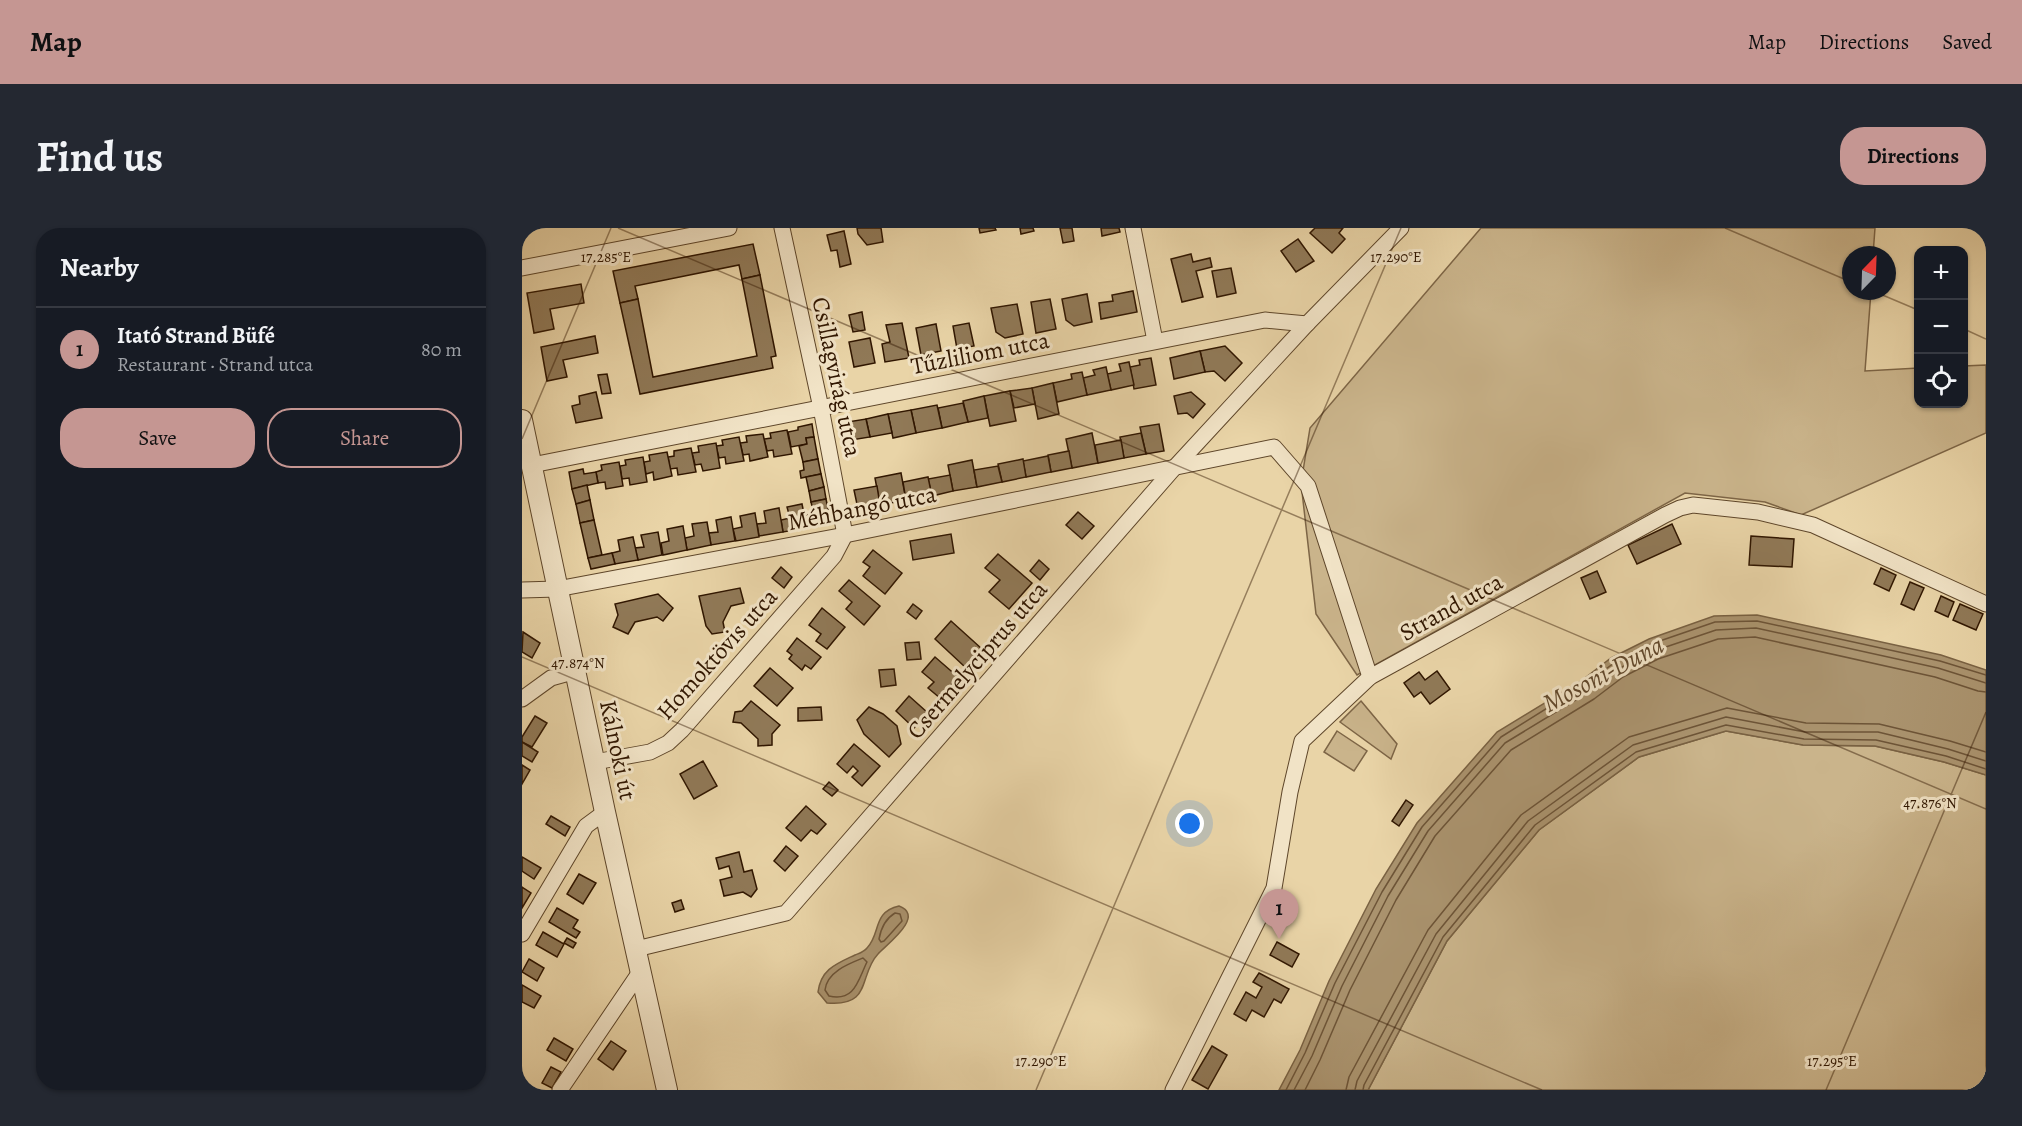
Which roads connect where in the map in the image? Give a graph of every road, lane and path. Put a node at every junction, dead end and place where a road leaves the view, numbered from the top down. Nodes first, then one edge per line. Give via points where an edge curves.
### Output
1 (729, 228) edge
2 (782, 228) edge
3 (1133, 228) edge
4 (1401, 228) edge
5 (522, 268) edge
6 (1307, 324) junction
7 (1155, 341) junction
8 (821, 408) junction
9 (522, 420) edge
10 (532, 465) junction
11 (1175, 466) junction
12 (845, 535) junction
13 (557, 589) junction
14 (522, 590) edge
15 (1986, 604) edge
16 (576, 671) junction
17 (1370, 677) junction
18 (522, 699) edge
19 (595, 762) junction
20 (605, 812) junction
21 (522, 934) edge
22 (636, 949) junction
23 (640, 972) junction
24 (560, 1090) edge
25 (667, 1090) edge
26 (1173, 1090) edge

1 - 5 street
2 - 8 street, Csillagvirág utca
3 - 7 street
4 - 6 street
6 - 7 street, Tűzliliom utca via 1264,320
6 - 11 street, Csermelyciprus utca
7 - 8 street, Tűzliliom utca
8 - 10 street, Tűzliliom utca
8 - 12 street, Csillagvirág utca
9 - 10 street, Kálnoki út
10 - 13 street, Kálnoki út
11 - 12 street, Méhbangó utca
11 - 17 street, Méhbangó utca via 1274,447 1308,486
11 - 22 street, Csermelyciprus utca via 786,913
12 - 13 street, Méhbangó utca
12 - 19 street, Homoktövis utca via 834,556 668,744 650,752
13 - 14 street, Méhbangó utca
13 - 16 street, Kálnoki út
15 - 17 street, Strand utca via 1813,525 1758,512 1693,506 1665,514
16 - 18 street via 551,678
16 - 19 street, Kálnoki út
17 - 26 street, Strand utca via 1302,741 1274,888
19 - 20 street, Kálnoki út
20 - 21 street via 586,826
20 - 22 street, Kálnoki út
22 - 23 street, Kálnoki út
23 - 24 street
23 - 25 street, Kálnoki út

